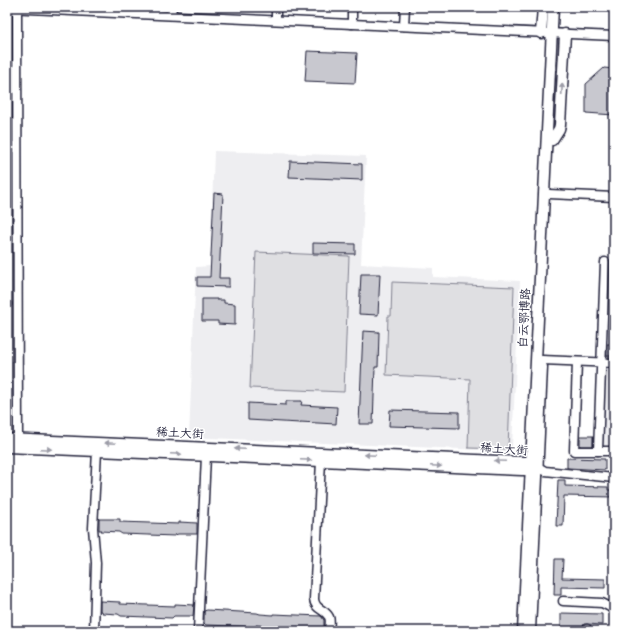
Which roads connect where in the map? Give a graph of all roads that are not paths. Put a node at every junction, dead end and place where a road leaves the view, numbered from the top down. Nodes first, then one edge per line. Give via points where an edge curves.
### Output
1 (276, 7) edge
2 (352, 7) edge
3 (405, 7) edge
4 (543, 7) edge
5 (553, 7) edge
6 (557, 7) edge
7 (7, 8) edge
8 (17, 8) junction
9 (92, 9) edge
10 (172, 11) edge
11 (276, 20) junction
12 (352, 24) junction
13 (404, 26) junction
14 (553, 34) junction
15 (614, 36) edge
16 (549, 194) junction
17 (614, 198) edge
18 (605, 262) dead end
19 (542, 360) junction
20 (578, 362) junction
21 (602, 363) junction
22 (614, 363) edge
23 (7, 439) edge
24 (18, 443) junction
25 (7, 447) edge
26 (97, 451) junction
27 (598, 451) junction
28 (614, 452) edge
29 (206, 456) junction
30 (321, 461) junction
31 (533, 466) junction
32 (614, 478) edge
33 (563, 601) dead end
34 (614, 610) edge
35 (94, 631) edge
36 (198, 631) edge
37 (329, 631) edge
38 (523, 631) edge
39 (530, 631) edge

1 - 11 street
2 - 12 street
3 - 13 street
4 - 14 main road
5 - 14 main road, 白云鄂博路
6 - 14 main road, 白云鄂博路
7 - 8 street
8 - 9 street
8 - 24 street
9 - 10 street
10 - 11 street
11 - 12 street
12 - 13 street
13 - 14 street
14 - 15 street
16 -> 14 main road, 白云鄂博路 via 552,140 560,125
14 - 31 main road, 白云鄂博路
16 - 17 street
16 - 19 main road, 白云鄂博路
18 - 21 street
19 - 20 street
19 - 31 main road, 白云鄂博路
20 - 21 street
20 - 27 street via 574,451
21 - 22 street
21 - 27 street
23 - 24 main road, 稀土大街
24 - 25 main road, 稀土大街
24 -> 26 main road, 稀土大街
31 -> 24 main road, 稀土大街
26 -> 29 main road, 稀土大街
26 - 35 street via 93,528 96,563
27 - 28 street
29 -> 30 main road, 稀土大街
29 - 36 street
30 -> 31 main road, 稀土大街
30 - 37 street via 314,600 315,606 330,618
31 - 32 street via 545,471
31 - 38 main road, 白云鄂博路
31 - 39 main road, 白云鄂博路
33 - 34 street via 602,603

